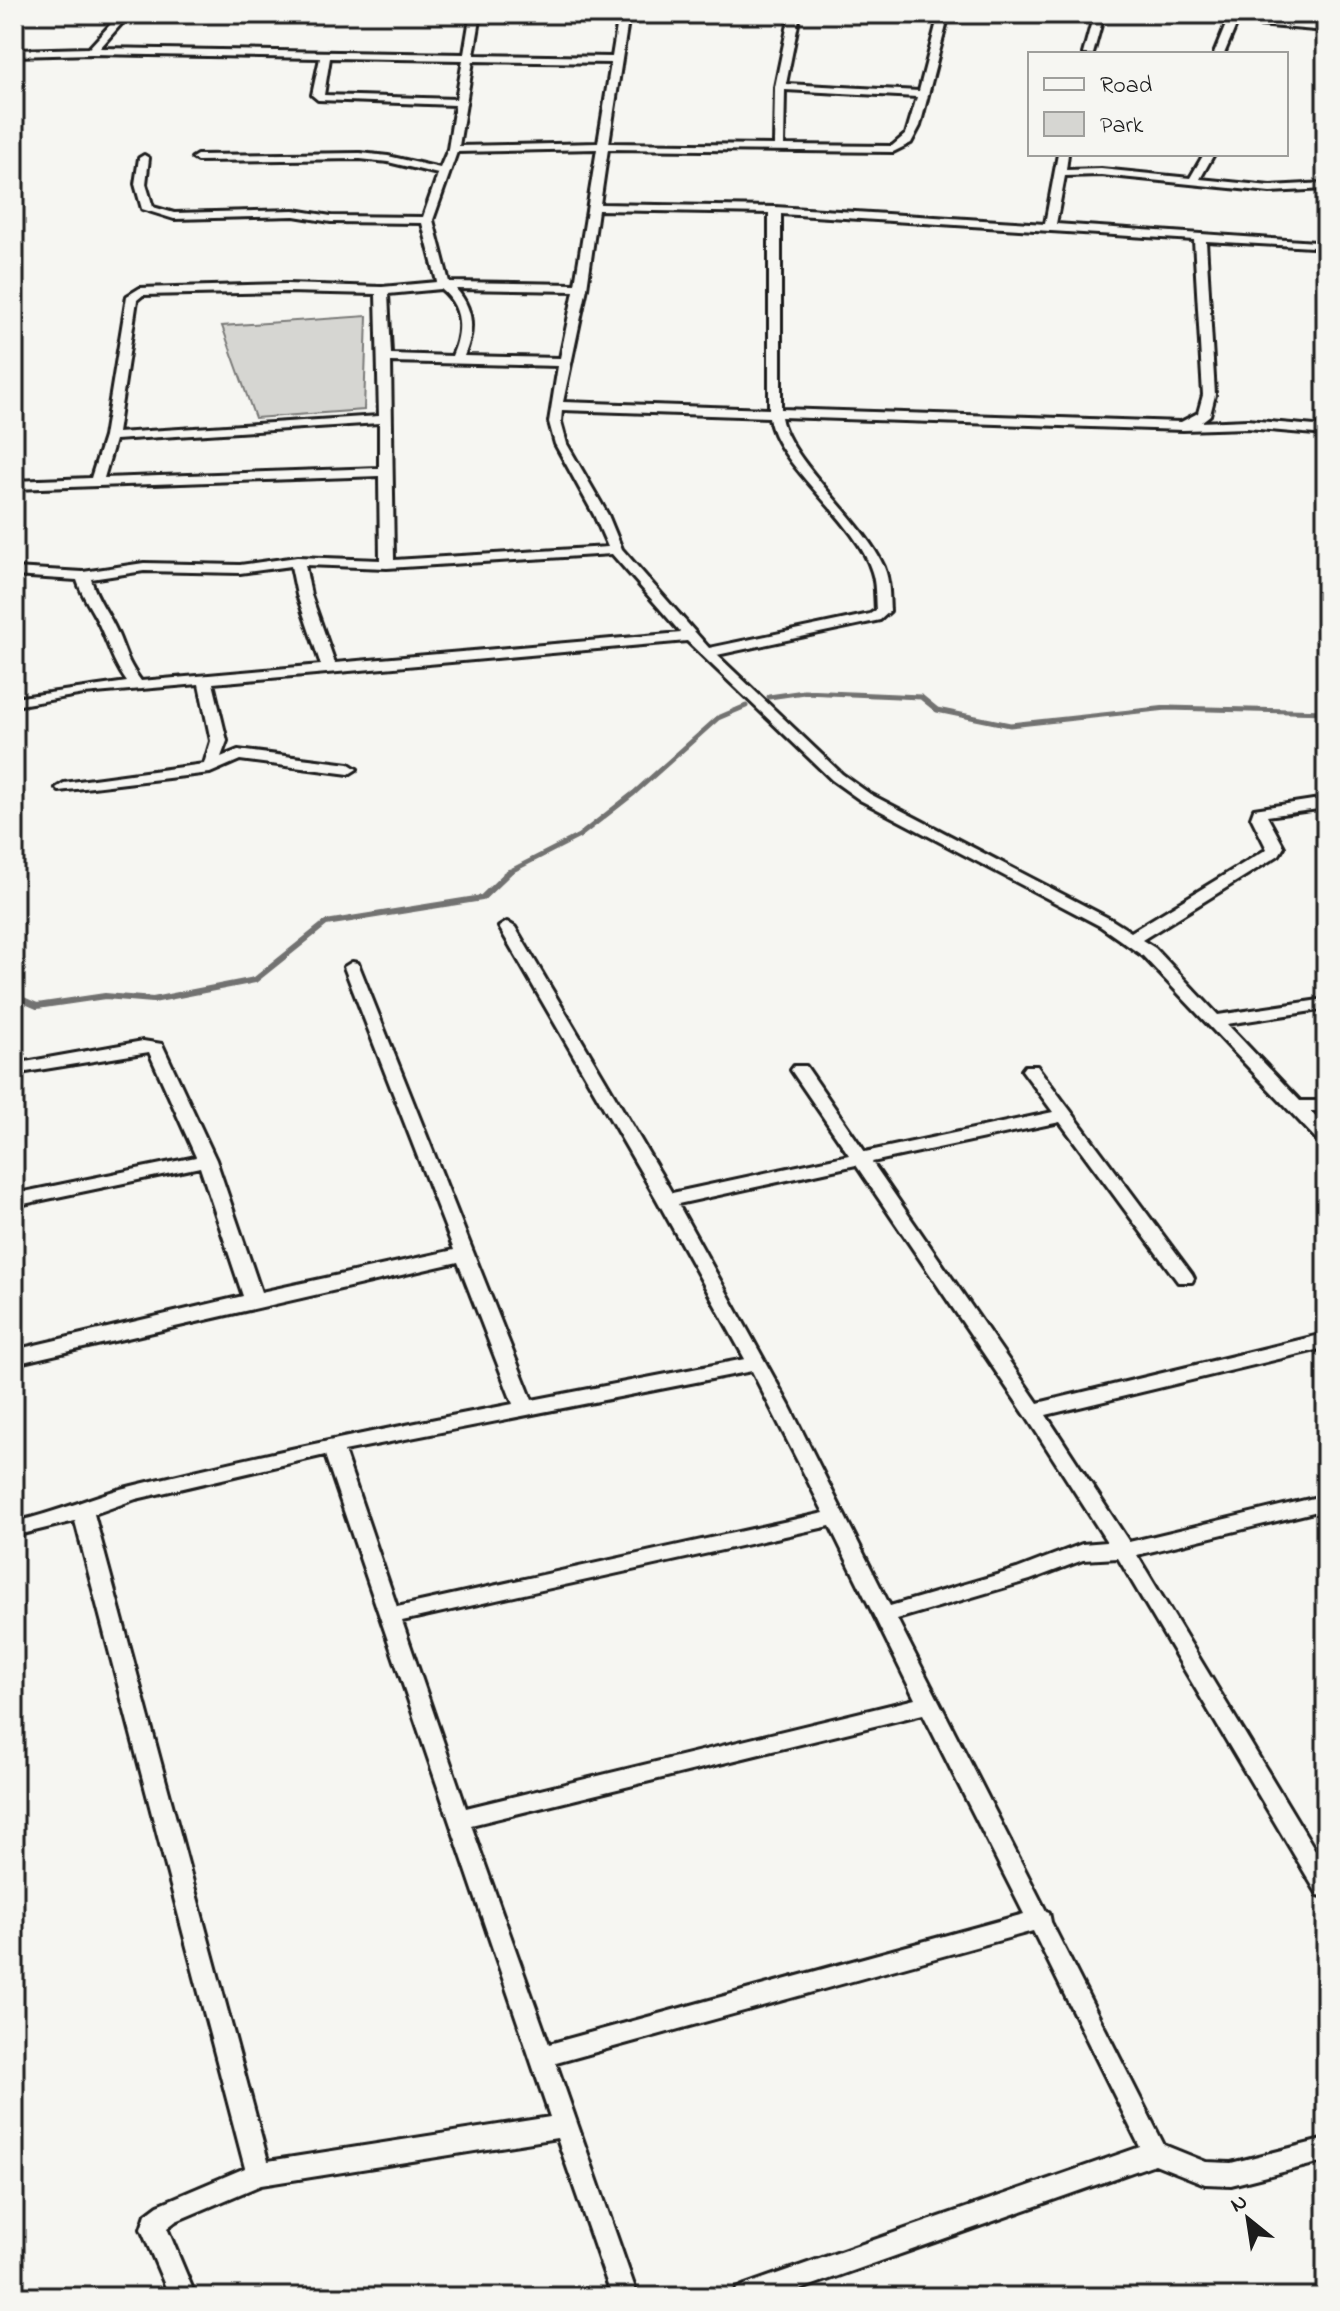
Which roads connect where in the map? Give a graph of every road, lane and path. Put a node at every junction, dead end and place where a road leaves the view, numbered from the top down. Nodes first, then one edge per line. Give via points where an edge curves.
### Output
1 (125, 14) edge
2 (442, 14) edge
3 (476, 14) edge
4 (624, 14) edge
5 (795, 14) edge
6 (944, 14) edge
7 (1099, 14) edge
8 (1167, 14) edge
9 (1298, 14) edge
10 (1233, 20) junction
11 (1292, 25) junction
12 (1326, 28) edge
13 (92, 51) junction
14 (1089, 52) edge
15 (1220, 52) edge
16 (14, 53) edge
17 (325, 56) junction
18 (470, 58) junction
19 (617, 60) junction
20 (780, 87) junction
21 (923, 94) junction
22 (462, 102) junction
23 (603, 146) junction
24 (453, 149) junction
25 (779, 149) junction
26 (1063, 156) edge
27 (1208, 156) edge
28 (144, 158) dead end
29 (197, 158) dead end
30 (446, 173) junction
31 (1060, 173) junction
32 (1194, 180) junction
33 (1326, 186) edge
34 (594, 207) junction
35 (775, 210) junction
36 (427, 220) junction
37 (1050, 227) junction
38 (1200, 237) junction
39 (1312, 244) dead end
40 (444, 285) junction
41 (581, 288) junction
42 (382, 291) junction
43 (387, 358) junction
44 (457, 359) junction
45 (565, 362) junction
46 (556, 406) junction
47 (775, 414) junction
48 (1204, 415) junction
49 (385, 419) junction
50 (1221, 424) junction
51 (1183, 426) junction
52 (1326, 431) edge
53 (110, 437) junction
54 (383, 472) junction
55 (96, 482) junction
56 (14, 485) edge
57 (616, 550) junction
58 (297, 561) junction
59 (387, 564) junction
60 (14, 572) edge
61 (83, 576) junction
62 (691, 636) junction
63 (706, 653) junction
64 (329, 668) junction
65 (205, 679) junction
66 (137, 685) junction
67 (14, 702) edge
68 (210, 768) junction
69 (349, 769) dead end
70 (64, 788) dead end
71 (1326, 803) edge
72 (507, 927) dead end
73 (1131, 939) junction
74 (352, 967) dead end
75 (1326, 1004) edge
76 (1215, 1021) junction
77 (14, 1069) edge
78 (800, 1070) dead end
79 (1031, 1070) dead end
80 (1296, 1106) junction
81 (1326, 1106) edge
82 (1066, 1115) junction
83 (1326, 1139) edge
84 (860, 1157) junction
85 (207, 1160) junction
86 (14, 1200) edge
87 (667, 1200) junction
88 (465, 1254) junction
89 (1185, 1278) dead end
90 (254, 1300) junction
91 (1320, 1342) dead end
92 (14, 1357) edge
93 (757, 1363) junction
94 (524, 1406) junction
95 (1033, 1411) junction
96 (332, 1446) junction
97 (1326, 1502) edge
98 (82, 1509) junction
99 (838, 1517) junction
100 (14, 1529) edge
101 (1124, 1551) junction
102 (885, 1615) junction
103 (390, 1616) junction
104 (929, 1704) junction
105 (458, 1819) junction
106 (1326, 1888) edge
107 (1041, 1919) junction
108 (541, 2057) junction
109 (565, 2126) junction
110 (1326, 2150) edge
111 (1155, 2153) junction
112 (259, 2174) junction
113 (183, 2297) edge
114 (625, 2297) edge
115 (745, 2297) edge

1 - 13 street
2 - 3 street
3 - 18 street
4 - 19 street
5 - 20 street
6 - 21 street
7 - 14 street
8 - 10 street
9 - 11 street
10 - 11 street
10 - 15 street
11 - 12 street
13 - 16 street
13 - 17 street
17 - 18 street
17 - 22 street via 317,95 322,98
18 - 19 street
18 - 22 street
19 - 23 street
20 - 21 street
20 - 25 street
21 - 25 street via 915,126 900,148
22 - 24 street
23 - 24 street
23 - 25 street
23 - 34 street
24 - 30 street
26 - 31 street
27 - 32 street
28 - 36 street via 138,178 143,198 148,209 165,215 294,213 331,219
29 - 30 street via 360,156
30 - 36 street
31 - 32 street
31 - 37 street
32 - 33 street via 1270,189
34 - 35 street
34 - 41 street
35 - 37 street
35 - 47 street
36 - 40 street
37 - 38 street
38 - 39 street
38 - 48 street via 1209,395
40 - 41 street
40 - 42 street
40 - 44 street via 466,313 464,346
41 - 45 street
42 - 43 street
42 - 53 street via 194,289 133,295
43 - 44 street
43 - 49 street
44 - 45 street
45 - 46 street
46 - 47 street
46 - 57 street via 561,444
47 - 51 street
47 - 63 street via 785,444 856,531 879,571 883,611
48 - 50 street
48 - 51 street
49 - 53 street
49 - 54 street
50 - 51 street
50 - 52 street
53 - 55 street
54 - 55 street
54 - 59 street
55 - 56 street
57 - 59 street
57 - 62 street
58 - 59 street
58 - 61 street via 240,569 144,567
58 - 64 street
60 - 61 street
61 - 66 street via 118,659
62 - 63 street
62 - 64 street
63 - 73 street via 865,797
64 - 65 street
65 - 66 street
65 - 68 street via 219,741
66 - 67 street
68 - 69 street via 238,755
68 - 70 street
71 - 73 street via 1259,812 1276,847 1273,852
72 - 87 street
73 - 76 street
74 - 88 street
75 - 76 street
76 - 80 street
77 - 85 street via 156,1048
78 - 84 street
79 - 82 street
80 - 81 street
80 - 83 street
82 - 84 street
82 - 89 street
84 - 87 street
84 - 95 street
85 - 86 street
85 - 90 street
87 - 93 street
88 - 90 street
88 - 94 street
90 - 92 street
91 - 95 street
93 - 94 street
93 - 99 street
94 - 96 street
95 - 101 street
96 - 98 street
96 - 103 street
97 - 101 street
98 - 100 street
98 - 112 street
99 - 102 street
99 - 103 street
101 - 102 street via 1081,1551 1027,1574
101 - 106 street
102 - 104 street
103 - 105 street
104 - 105 street
104 - 107 street
105 - 108 street
107 - 108 street
107 - 111 street
108 - 109 street
109 - 112 street
109 - 114 street
110 - 111 street via 1216,2175
111 - 115 street
112 - 113 street via 155,2222

